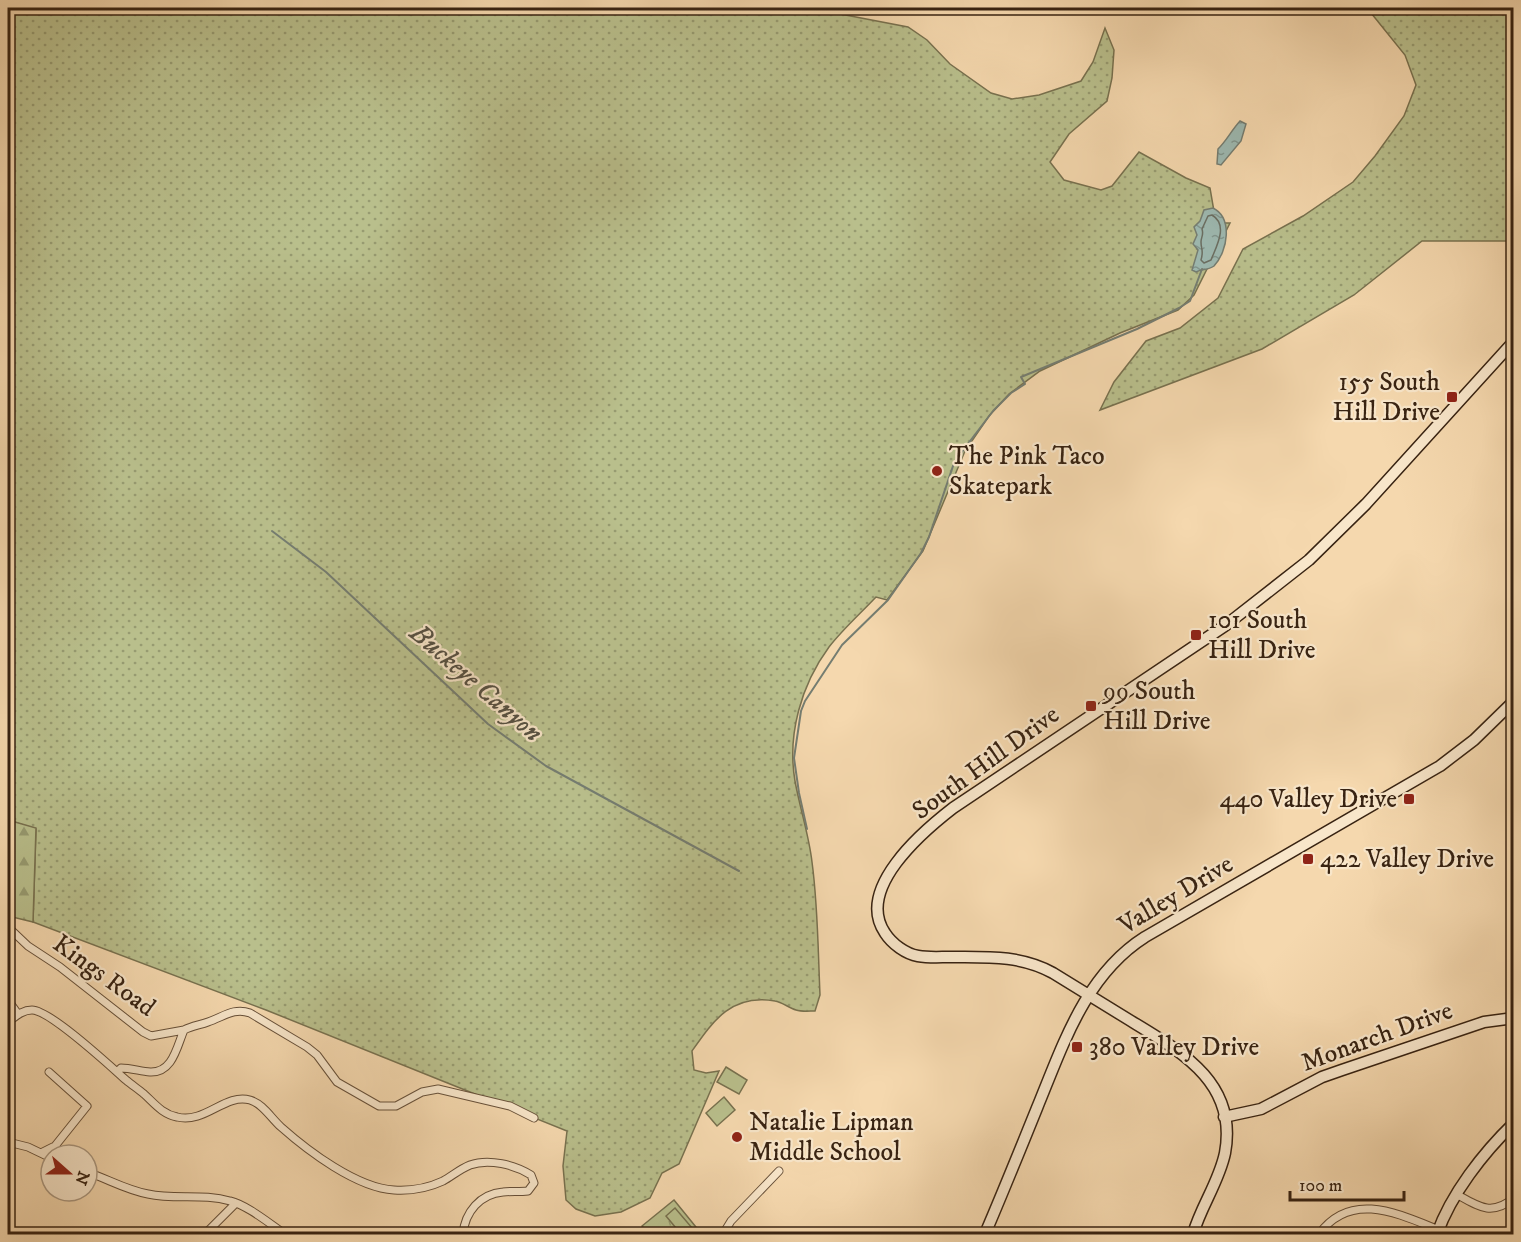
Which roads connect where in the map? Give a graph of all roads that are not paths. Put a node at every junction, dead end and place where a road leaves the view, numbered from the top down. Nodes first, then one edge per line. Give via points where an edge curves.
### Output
1 (1514, 341) edge
2 (1514, 701) edge
3 (8, 927) edge
4 (1089, 995) junction
5 (8, 999) edge
6 (18, 1014) junction
7 (1514, 1018) edge
8 (8, 1022) edge
9 (184, 1030) junction
10 (49, 1072) dead end
11 (117, 1072) junction
12 (1224, 1117) junction
13 (534, 1118) dead end
14 (1514, 1124) edge
15 (8, 1142) edge
16 (57, 1143) edge
17 (39, 1152) edge
18 (779, 1170) dead end
19 (99, 1177) edge
20 (1458, 1195) junction
21 (1514, 1198) edge
22 (237, 1203) junction
23 (1438, 1232) edge
24 (205, 1234) edge
25 (285, 1234) edge
26 (463, 1234) edge
27 (723, 1234) edge
28 (985, 1234) edge
29 (1193, 1234) edge
30 (1319, 1234) edge

1 - 4 street, South Hill Drive via 1366,504 1309,560 1233,620 953,808 917,840 886,878 878,897 878,917 887,936 905,951 924,957 1018,959 1048,970
2 - 4 street, Valley Drive via 1468,746 1434,770 1138,942 1112,963
3 - 9 street, Kings Road via 143,1032 151,1036
4 - 12 street, South Hill Drive via 1192,1061 1216,1091
4 - 28 street, Valley Drive via 1065,1041
5 - 6 street
6 - 8 street
6 - 11 street via 32,1010 46,1016
7 - 12 street, Monarch Drive via 1484,1022 1342,1070 1261,1109
9 - 11 street via 172,1060 164,1068 151,1072 121,1068
9 - 13 street, Kings Road via 226,1013 246,1012 307,1047 337,1082 379,1106 396,1106 422,1092 438,1089 502,1104
10 - 16 street via 87,1106
11 - 26 street via 175,1117 196,1117 236,1100 254,1102 287,1133 327,1161 360,1182 379,1188 424,1188 482,1163 502,1164 531,1175 534,1183 528,1191 499,1192 481,1200 467,1217
12 - 29 street, South Hill Drive via 1226,1143 1222,1167
14 - 20 street
15 - 17 street
18 - 27 street via 730,1221
19 - 22 street via 150,1195 213,1197
20 - 21 street via 1486,1208 1498,1208
20 - 23 street
22 - 24 street
22 - 25 street
23 - 30 street via 1390,1211 1370,1209 1342,1214

